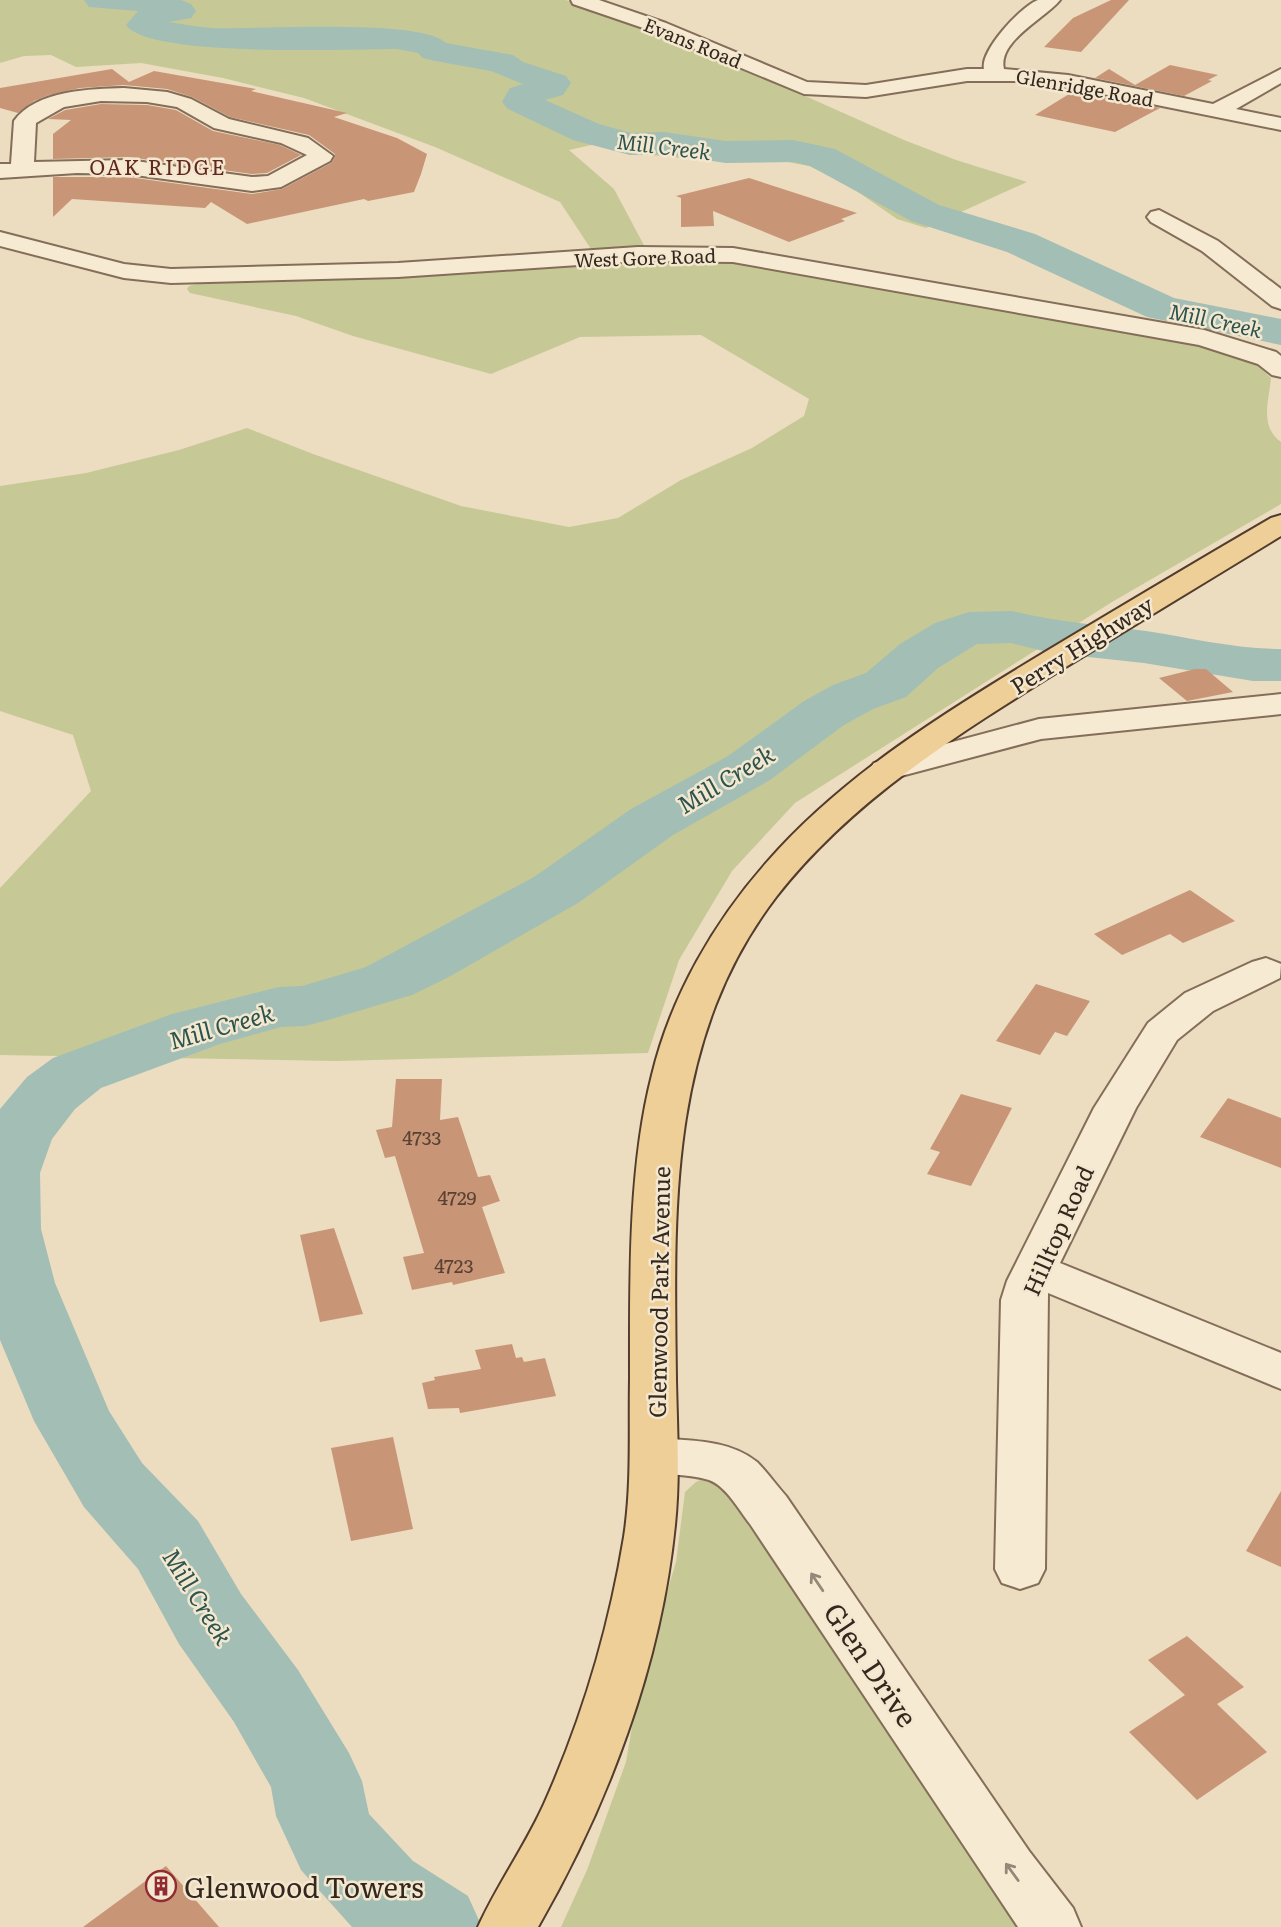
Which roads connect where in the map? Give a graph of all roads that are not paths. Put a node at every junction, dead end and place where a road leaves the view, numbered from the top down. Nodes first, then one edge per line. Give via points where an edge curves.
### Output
1 (580, 0) edge
2 (1051, 0) edge
3 (997, 74) junction
4 (1281, 75) edge
5 (804, 88) joint
6 (1216, 111) junction
7 (1281, 124) edge
8 (11, 170) edge
9 (1159, 216) dead end
10 (0, 239) edge
11 (1281, 301) edge
12 (1281, 369) edge
13 (1281, 524) edge
14 (1281, 704) edge
15 (886, 770) junction
16 (1266, 970) dead end
17 (1035, 1270) junction
18 (1281, 1372) edge
19 (655, 1456) junction
20 (1020, 1569) dead end
21 (521, 1904) edge
22 (1052, 1927) edge

1 - 5 street, Evans Road via 659,27
2 - 3 street via 1018,27 994,57 992,66
3 - 5 street, Glenridge Road via 880,90
3 - 6 street, Glenridge Road via 1057,79
4 - 6 street
6 - 7 street, Glenridge Road
8 - 8 street via 17,120 56,104 127,94 183,103 223,124 295,139 322,158 273,182 252,184 128,167
9 - 11 street via 1210,246
10 - 12 street, West Gore Road via 124,271 171,276 398,271 638,254 733,255 1204,338 1267,358
13 - 15 main road, Perry Highway via 918,745
14 - 15 street, Glenwood Park Avenue via 1039,729
15 - 19 main road, Glenwood Park Avenue via 821,826 753,904 713,967 674,1065 660,1154 653,1256
16 - 17 street, Hilltop Road via 1213,993 1162,1032 1115,1108
17 - 18 street
17 - 20 street, Hilltop Road via 1024,1300
19 - 21 main road, Glenwood Park Avenue via 651,1526 627,1650 607,1717 552,1848
22 -> 19 street, Glen Drive via 740,1476 721,1463

